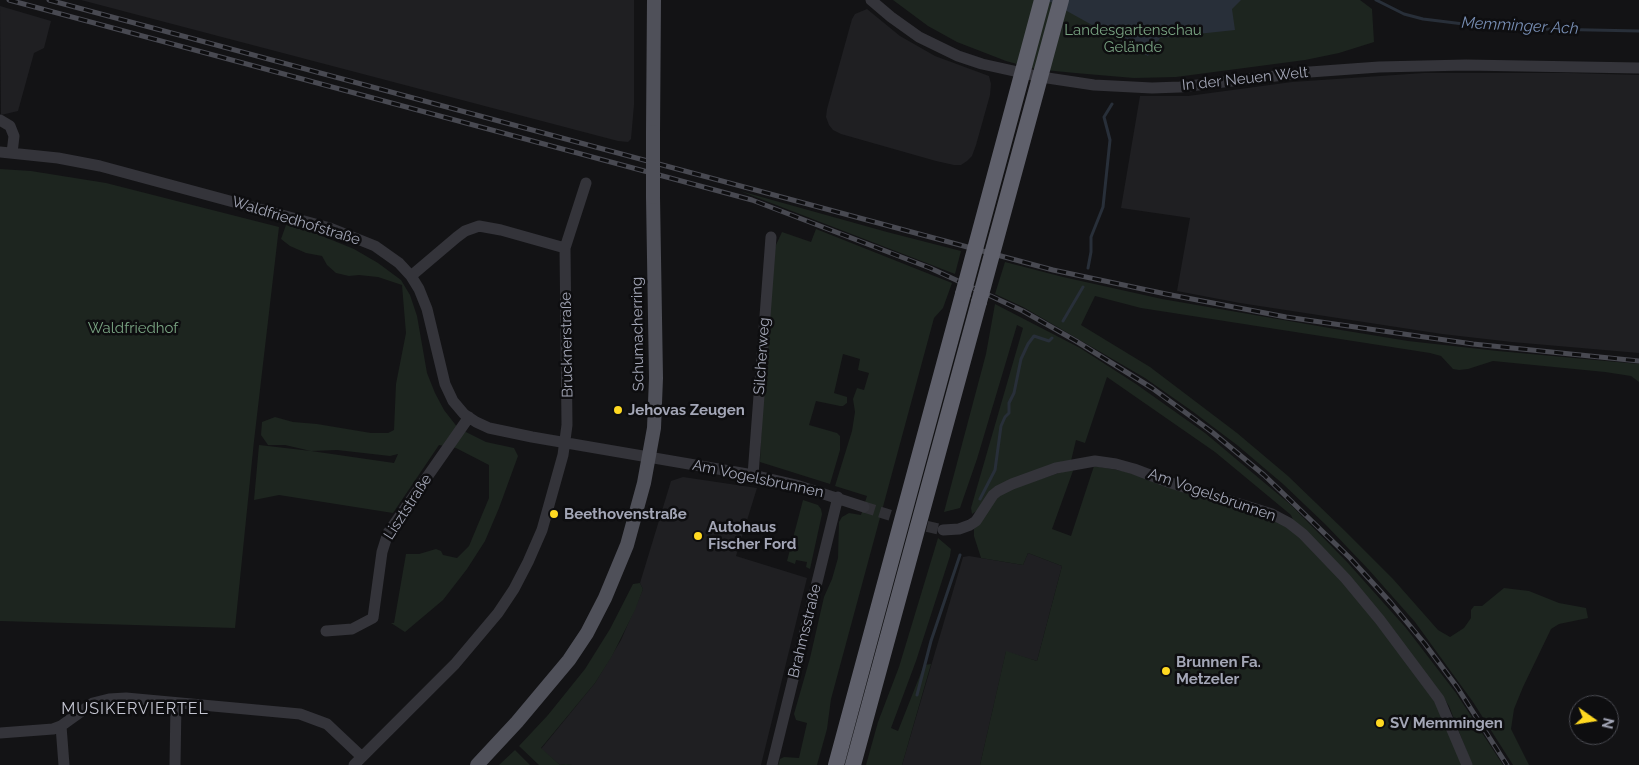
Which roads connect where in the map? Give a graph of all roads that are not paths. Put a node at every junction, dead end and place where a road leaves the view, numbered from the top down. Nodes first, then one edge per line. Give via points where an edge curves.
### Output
1 (654, 0) edge
2 (871, 0) edge
3 (1042, 0) edge
4 (1061, 0) edge
5 (1639, 68) edge
6 (0, 120) edge
7 (0, 152) edge
8 (12, 153) junction
9 (586, 183) dead end
10 (770, 237) dead end
11 (565, 248) junction
12 (411, 276) junction
13 (469, 417) junction
14 (565, 442) junction
15 (650, 457) junction
16 (753, 475) junction
17 (838, 497) junction
18 (864, 506) tunnel mouth
19 (944, 530) tunnel mouth
20 (326, 631) dead end
21 (176, 703) junction
22 (61, 726) junction
23 (0, 733) edge
24 (358, 761) edge
25 (64, 765) edge
26 (175, 765) edge
27 (476, 765) edge
28 (772, 765) edge
29 (836, 765) edge
30 (853, 765) edge
31 (1467, 765) edge

1 - 15 main road, Schumacherring, bridge via 656,378
2 - 5 street, In der Neuen Welt via 919,37 958,56 1040,77 1094,85 1180,87 1379,67
3 - 29 highway, bridge
4 - 30 highway, bridge
6 - 8 street via 10,126 14,136
7 - 8 street, Waldfriedhofstraße
8 - 12 street, Waldfriedhofstraße via 76,160 330,228 375,246
9 - 11 street, Brucknerstraße
10 - 16 street, Silcherweg
11 - 12 street via 479,226 465,231
11 - 14 street, Brucknerstraße via 568,411
12 - 13 street, Waldfriedhofstraße via 424,300 445,384 453,401
13 - 14 street, Waldfriedhofstraße via 489,428
13 - 20 street, Lisztstraße via 388,533 382,552 373,618 352,629
14 - 15 street, Waldfriedhofstraße
14 - 24 street via 542,530 514,589 455,664
15 - 16 street, Am Vogelsbrunnen
15 - 27 main road, Schumacherring via 618,568 587,634 539,697
16 - 17 street, Am Vogelsbrunnen
17 - 18 street, Am Vogelsbrunnen
17 - 28 street, Brahmsstraße
19 - 31 street, Am Vogelsbrunnen via 959,530 976,521 993,495 1012,484 1056,468 1095,461 1134,469 1272,514 1303,534 1346,578 1380,620 1439,699
21 - 22 street via 109,698 93,703
21 - 24 street via 311,717 327,724
21 - 26 street
22 - 23 street
22 - 25 street

